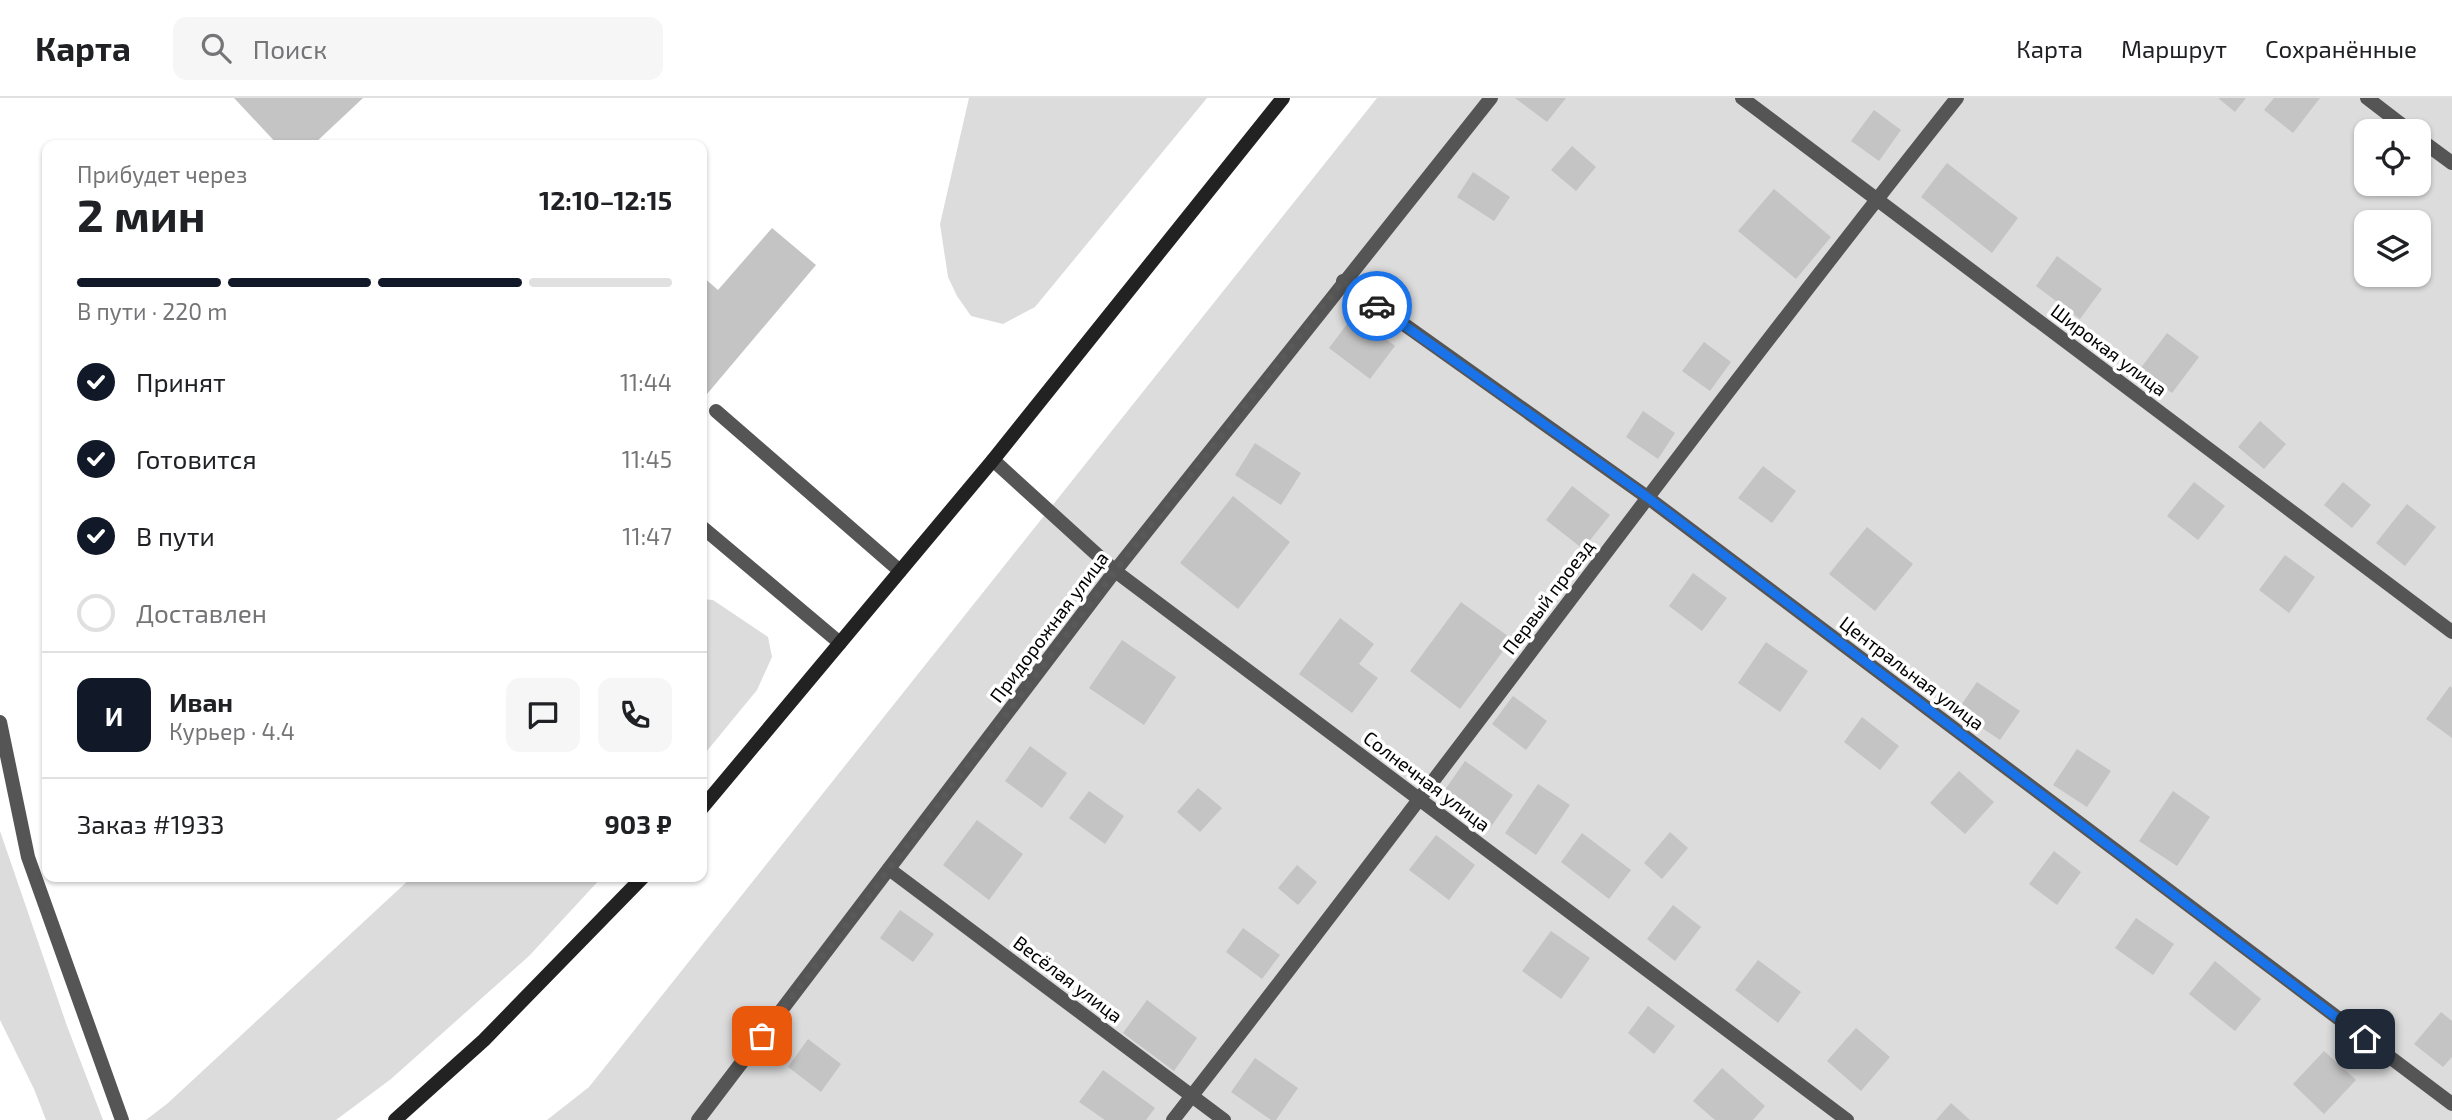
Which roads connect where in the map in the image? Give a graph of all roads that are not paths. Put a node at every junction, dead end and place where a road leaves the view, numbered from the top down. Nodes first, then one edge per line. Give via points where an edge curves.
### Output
1 (1283, 98) edge
2 (1491, 98) edge
3 (1742, 98) edge
4 (1957, 98) edge
5 (2367, 98) edge
6 (2394, 119) edge
7 (2431, 148) edge
8 (2452, 163) edge
9 (1877, 199) junction
10 (1343, 281) junction
11 (716, 411) dead end
12 (993, 460) junction
13 (1647, 497) junction
14 (707, 531) edge
15 (900, 571) junction
16 (1115, 571) junction
17 (2452, 632) edge
18 (840, 643) junction
19 (0, 722) edge
20 (1420, 800) junction
21 (707, 802) edge
22 (889, 869) junction
23 (638, 882) edge
24 (1192, 1096) junction
25 (2452, 1104) edge
26 (122, 1120) edge
27 (395, 1120) edge
28 (698, 1120) edge
29 (1173, 1120) edge
30 (1224, 1120) edge
31 (1847, 1120) edge

1 - 12 street
2 - 10 street, Придорожная улица
3 - 9 street, Широкая улица
4 - 9 street, Первый проезд
5 - 6 street
7 - 8 street
9 - 13 street, Первый проезд
9 - 17 street, Широкая улица
10 - 13 street, Центральная улица
10 - 16 street, Придорожная улица
11 - 15 street
12 - 15 street
12 - 16 street, Солнечная улица
13 - 20 street, Первый проезд
13 - 25 street, Центральная улица
14 - 18 street
15 - 18 street
16 - 20 street, Солнечная улица
16 - 22 street, Придорожная улица
18 - 21 street
19 - 26 street via 28,857
20 - 24 street, Первый проезд
20 - 31 street, Солнечная улица
22 - 24 street, Весёлая улица
22 - 28 street, Придорожная улица
23 - 27 street via 484,1040
24 - 29 street, Первый проезд
24 - 30 street, Весёлая улица

